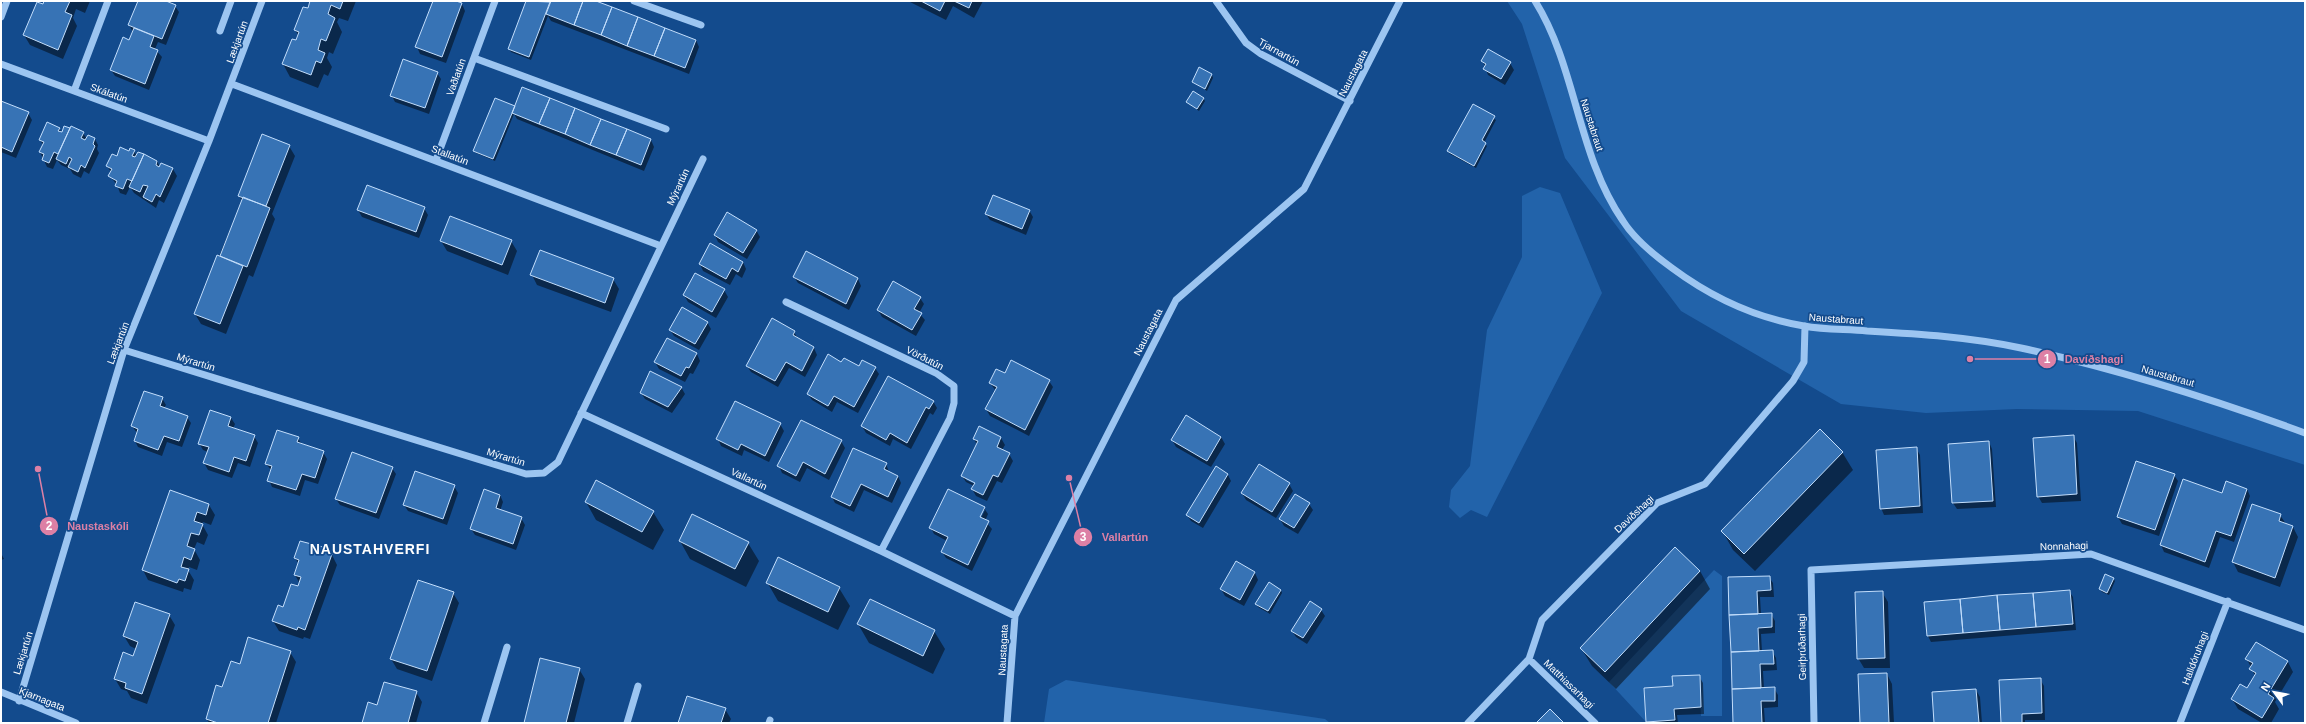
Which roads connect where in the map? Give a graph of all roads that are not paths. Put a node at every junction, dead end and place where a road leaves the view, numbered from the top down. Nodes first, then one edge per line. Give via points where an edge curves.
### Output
1 (7, 1) edge
2 (108, 1) edge
3 (231, 1) edge
4 (262, 1) edge
5 (495, 1) edge
6 (634, 1) edge
7 (1216, 1) edge
8 (1400, 1) edge
9 (1535, 1) edge
10 (1, 17) edge
11 (701, 25) dead end
12 (220, 31) dead end
13 (474, 58) junction
14 (1, 64) edge
15 (232, 84) junction
16 (74, 91) junction
17 (1350, 101) junction
18 (666, 129) dead end
19 (210, 141) junction
20 (703, 159) dead end
21 (436, 160) junction
22 (661, 246) junction
23 (786, 302) dead end
24 (1805, 326) junction
25 (124, 350) junction
26 (581, 413) junction
27 (2305, 433) edge
28 (881, 551) junction
29 (1811, 570) joint
30 (2228, 601) junction
31 (1015, 616) junction
32 (2305, 630) edge
33 (507, 647) dead end
34 (1529, 659) junction
35 (638, 686) dead end
36 (1, 692) edge
37 (19, 701) junction
38 (76, 723) edge
39 (484, 723) edge
40 (627, 723) edge
41 (1008, 723) edge
42 (1468, 723) edge
43 (1595, 723) edge
44 (1814, 723) edge
45 (2180, 723) edge

1 - 10 street
2 - 16 street
3 - 12 street
4 - 15 street, Lækjartún
5 - 13 street, Vaðlatún
6 - 11 street
7 - 17 street, Tjarnartún via 1246,44
8 - 17 street, Naustagata
9 - 24 street, Naustabraut via 1549,27 1594,164 1623,222 1637,239 1664,262 1717,298 1755,313
13 - 18 street
13 - 21 street, Vaðlatún
14 - 16 street, Skálatún
15 - 19 street, Lækjartún
15 - 21 street, Stallatún
16 - 19 street, Skálatún
17 - 31 street, Naustagata via 1304,189 1176,300
19 - 25 street, Lækjartún
20 - 22 street, Mýrartún
21 - 22 street, Stallatún
22 - 26 street, Mýrartún
23 - 28 street, Vörðutún via 936,373 954,386 954,403 950,418
24 - 27 street, Naustabraut via 1967,338 2025,349 2168,386
24 - 34 street, Daviðshagi via 1804,362 1793,381 1704,484 1657,503 1542,620
25 - 26 street, Mýrartún via 526,474 544,473 558,462
25 - 37 street, Lækjartún
26 - 28 street, Vallartún
28 - 31 street, Vallartún
29 - 30 street, Nonnahagi via 2091,554
29 - 44 street, Geirþrúðarhagi
30 - 32 street, Nonnahagi
30 - 45 street, Halldóruhagi
31 - 41 street, Naustagata
33 - 39 street
34 - 42 street, Daviðshagi
34 - 43 street, Matthiasarhagi
35 - 40 street
36 - 37 street, Kjarnagata
37 - 38 street, Kjarnagata

